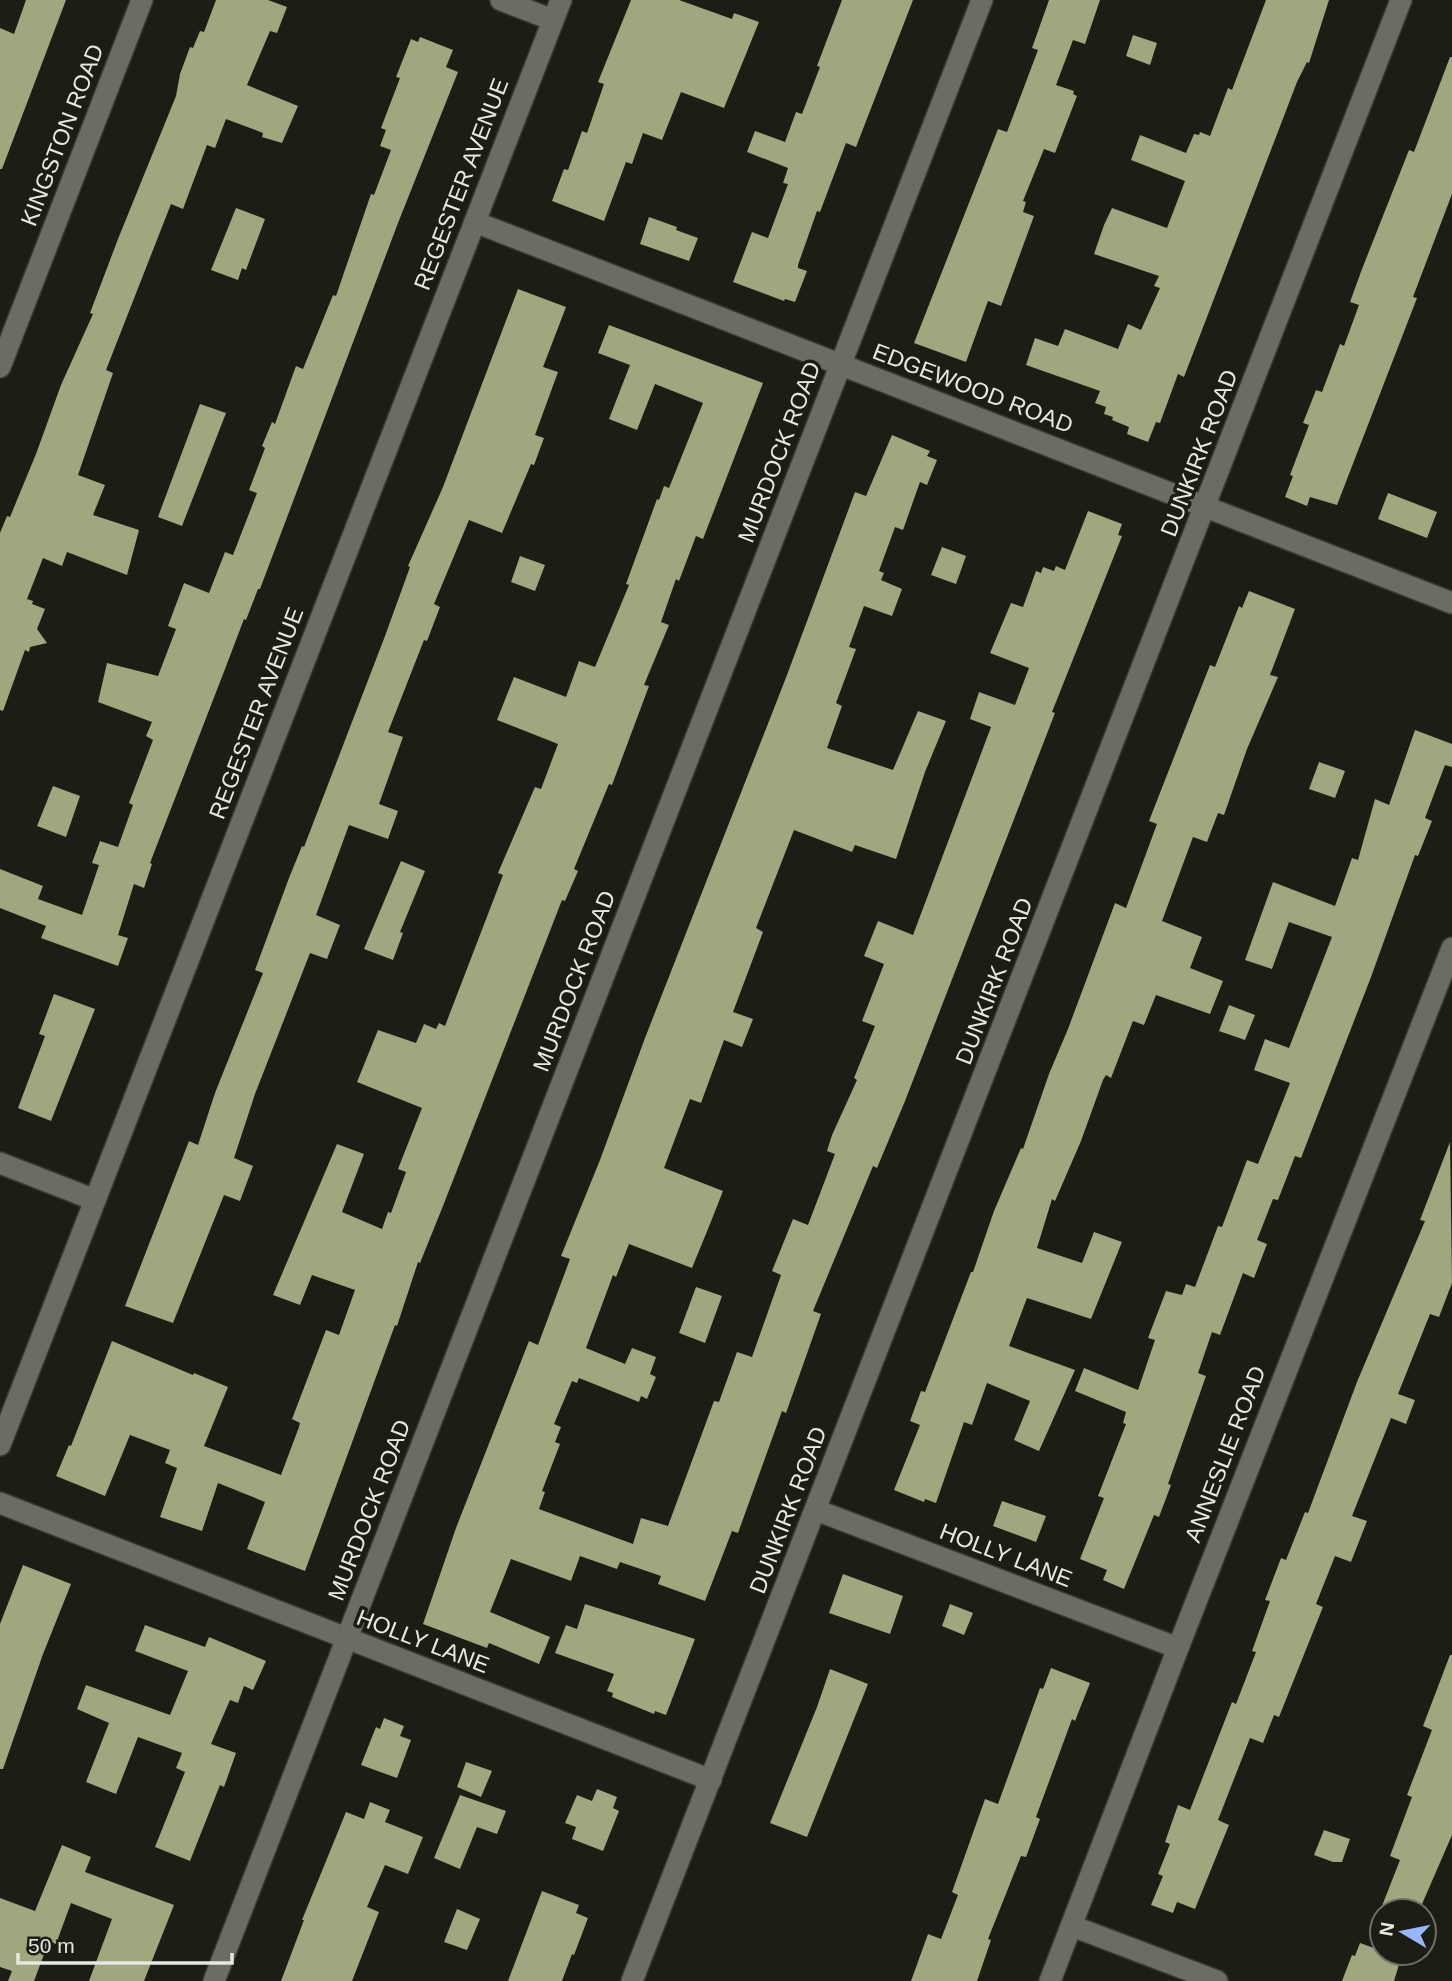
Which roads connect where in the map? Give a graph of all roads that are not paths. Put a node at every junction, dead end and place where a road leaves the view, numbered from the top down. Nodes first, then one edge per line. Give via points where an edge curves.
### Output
1 (142, 0) edge
2 (500, 0) edge
3 (561, 0) edge
4 (982, 0) edge
5 (1401, 0) edge
6 (553, 20) junction
7 (475, 222) junction
8 (841, 365) junction
9 (0, 367) edge
10 (1206, 507) junction
11 (1452, 603) edge
12 (1452, 948) edge
13 (0, 1163) edge
14 (95, 1200) junction
15 (0, 1445) edge
16 (0, 1503) edge
17 (816, 1510) junction
18 (346, 1640) junction
19 (1178, 1648) junction
20 (711, 1780) junction
21 (1072, 1926) junction
22 (214, 1981) edge
23 (632, 1981) edge
24 (1050, 1981) edge
25 (1217, 1981) edge

1 - 9 street, KINGSTON ROAD
2 - 6 street
3 - 6 street, REGESTER AVENUE
4 - 8 street, MURDOCK ROAD
5 - 10 street, DUNKIRK ROAD
6 - 7 street, REGESTER AVENUE
7 - 8 street, EDGEWOOD ROAD
7 - 14 street, REGESTER AVENUE
8 - 10 street, EDGEWOOD ROAD
8 - 18 street, MURDOCK ROAD
10 - 11 street, EDGEWOOD ROAD
10 - 17 street, DUNKIRK ROAD
12 - 19 street, ANNESLIE ROAD
13 - 14 street
14 - 15 street, REGESTER AVENUE
16 - 18 street, HOLLY LANE
17 - 19 street, HOLLY LANE
17 - 20 street, DUNKIRK ROAD
18 - 20 street, HOLLY LANE
18 - 22 street, MURDOCK ROAD
19 - 21 street, ANNESLIE ROAD
20 - 23 street, DUNKIRK ROAD
21 - 24 street, ANNESLIE ROAD
21 - 25 street

